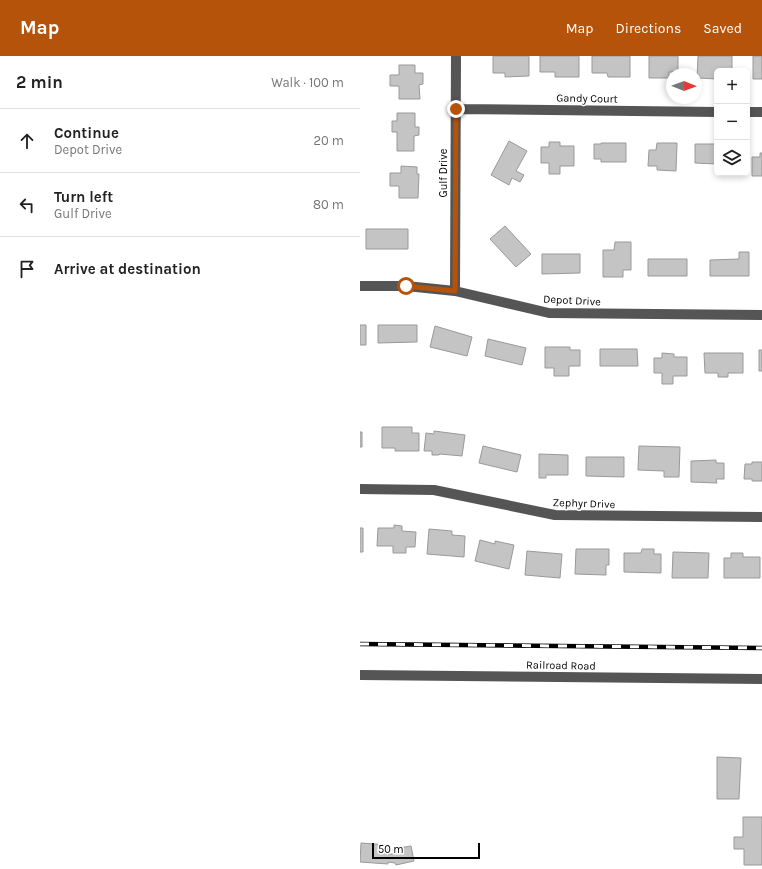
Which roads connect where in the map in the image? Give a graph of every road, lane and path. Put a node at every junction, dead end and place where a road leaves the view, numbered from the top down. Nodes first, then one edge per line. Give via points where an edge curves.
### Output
1 (456, 56) edge
2 (456, 109) junction
3 (714, 112) edge
4 (750, 112) edge
5 (762, 112) edge
6 (360, 286) edge
7 (455, 291) junction
8 (762, 315) edge
9 (360, 489) edge
10 (762, 517) edge
11 (360, 675) edge
12 (762, 679) edge

1 - 2 street, Gulf Drive
2 - 3 street, Gandy Court
2 - 7 street, Gulf Drive
4 - 5 street
6 - 7 street, Depot Drive via 406,286
7 - 8 street, Depot Drive via 549,313
9 - 10 street, Zephyr Drive via 434,490 555,515
11 - 12 street, Railroad Road

